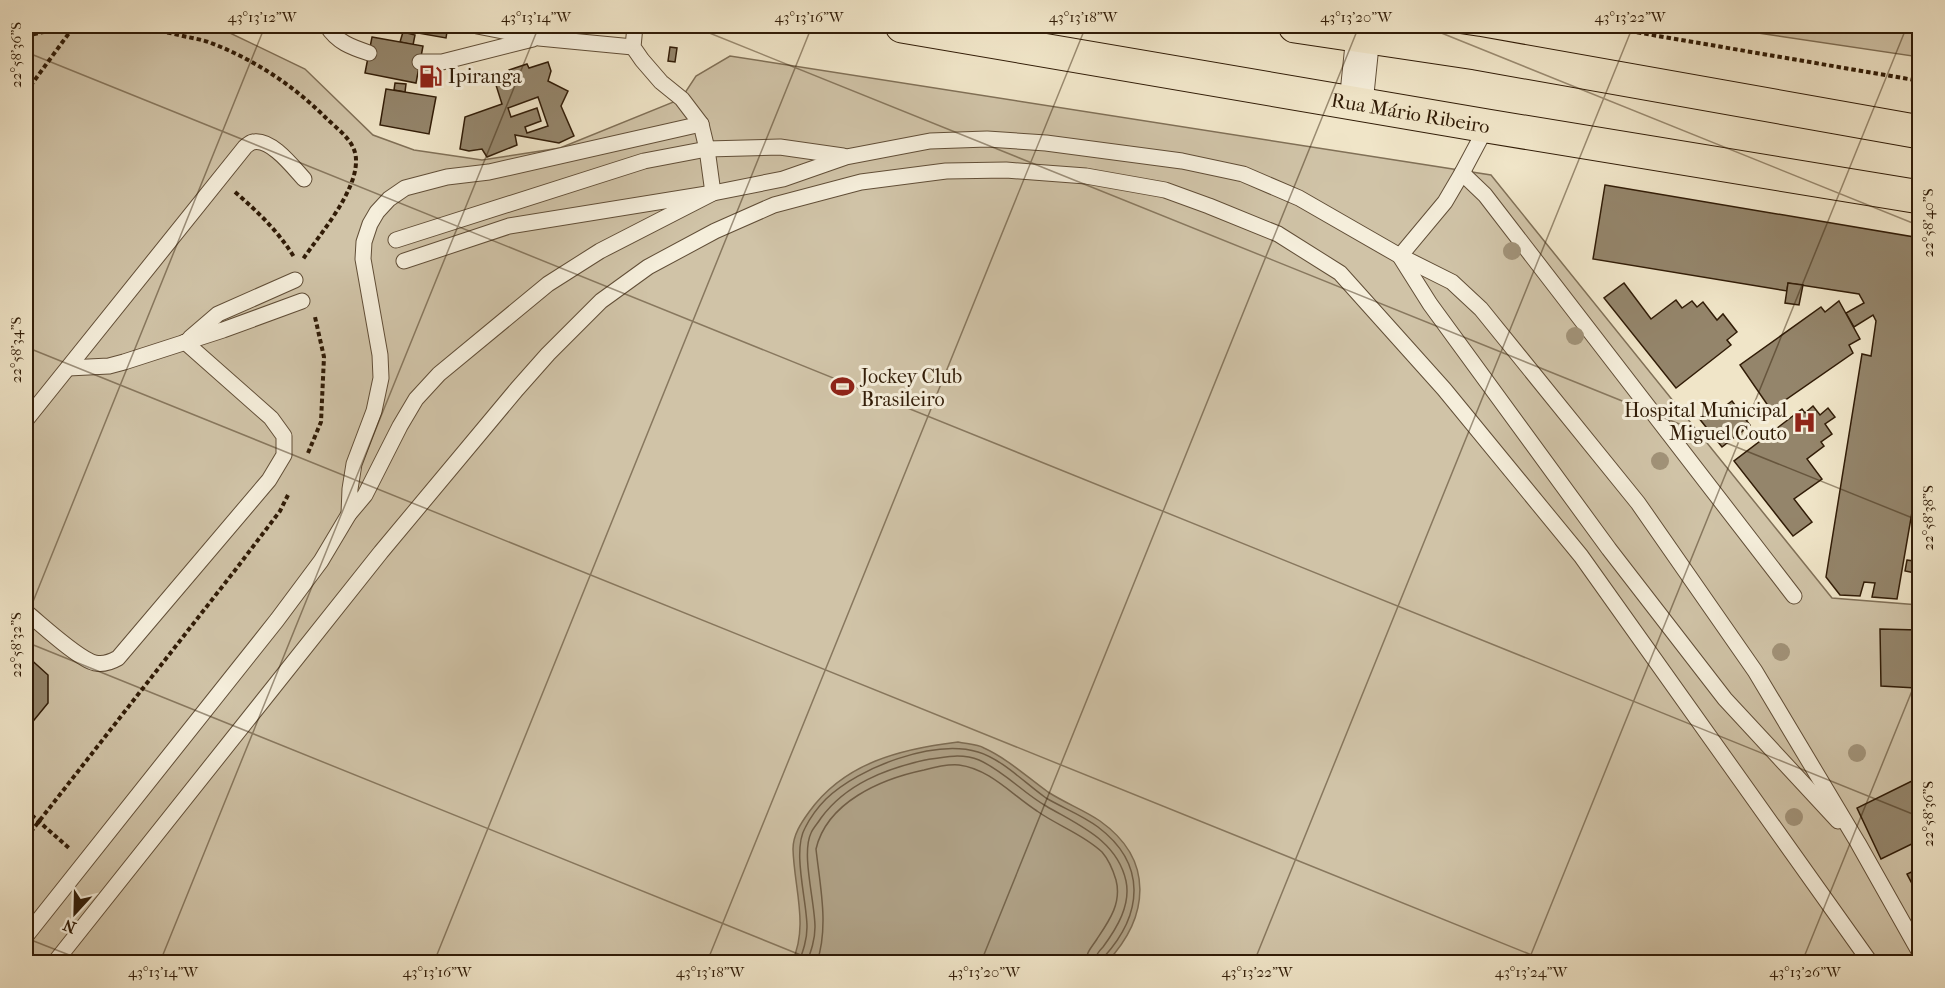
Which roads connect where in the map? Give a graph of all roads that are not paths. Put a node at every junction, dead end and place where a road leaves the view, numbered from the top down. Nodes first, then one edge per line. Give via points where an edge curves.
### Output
1 (327, 26) edge
2 (477, 26) edge
3 (635, 26) edge
4 (902, 26) edge
5 (1295, 26) edge
6 (1363, 31) edge
7 (539, 38) junction
8 (633, 46) junction
9 (369, 53) dead end
10 (420, 62) dead end
11 (1356, 103) junction
12 (701, 124) junction
13 (1487, 126) junction
14 (1920, 132) edge
15 (707, 149) junction
16 (846, 157) junction
17 (1462, 173) junction
18 (304, 179) dead end
19 (713, 193) junction
20 (1920, 196) edge
21 (396, 240) dead end
22 (1401, 256) junction
23 (404, 261) dead end
24 (297, 273) road end
25 (302, 301) dead end
26 (185, 342) junction
27 (68, 368) junction
28 (26, 420) edge
29 (349, 514) junction
30 (1794, 596) dead end
31 (26, 612) edge
32 (1858, 843) junction
33 (26, 936) edge
34 (1920, 953) edge
35 (55, 963) edge
36 (1870, 963) edge

1 - 9 lane via 333,36 349,47
2 - 7 lane
3 - 8 lane
4 - 11 highway, Rua Mário Ribeiro
5 - 6 highway
6 - 11 street
6 - 14 highway
7 - 8 lane
7 - 10 lane via 442,62
8 - 12 lane
11 - 13 highway, Rua Mário Ribeiro
12 - 15 lane
12 - 29 lane via 405,188 377,212 364,242 363,259 381,378 374,411 354,464
13 - 17 lane
13 - 20 highway, Rua Mário Ribeiro
15 - 16 lane via 780,147
15 - 19 lane
15 - 21 lane via 644,161
16 - 19 lane via 783,179
16 - 22 lane via 930,141 987,139 1182,161 1243,174 1299,198
17 - 22 lane via 1445,202
17 - 30 lane via 1485,195
18 - 27 lane via 272,147 252,142 245,147
19 - 23 lane via 509,226
19 - 29 lane via 600,251 548,284 439,374 416,399 365,495
22 - 32 lane via 1430,304 1609,549 1725,699
22 - 32 lane via 1452,282 1481,309 1638,503 1755,671
24 - 26 lane via 218,314
25 - 26 lane
26 - 27 lane via 109,366
26 - 31 lane via 271,418 284,436 284,455 269,480 118,658 96,663 84,658
27 - 28 lane
29 - 33 lane via 321,561 277,620
32 - 34 lane
35 - 36 lane via 389,543 517,389 600,301 648,267 715,231 774,206 861,182 946,171 1006,170 1086,176 1165,190 1278,234 1340,273 1444,389 1581,556

